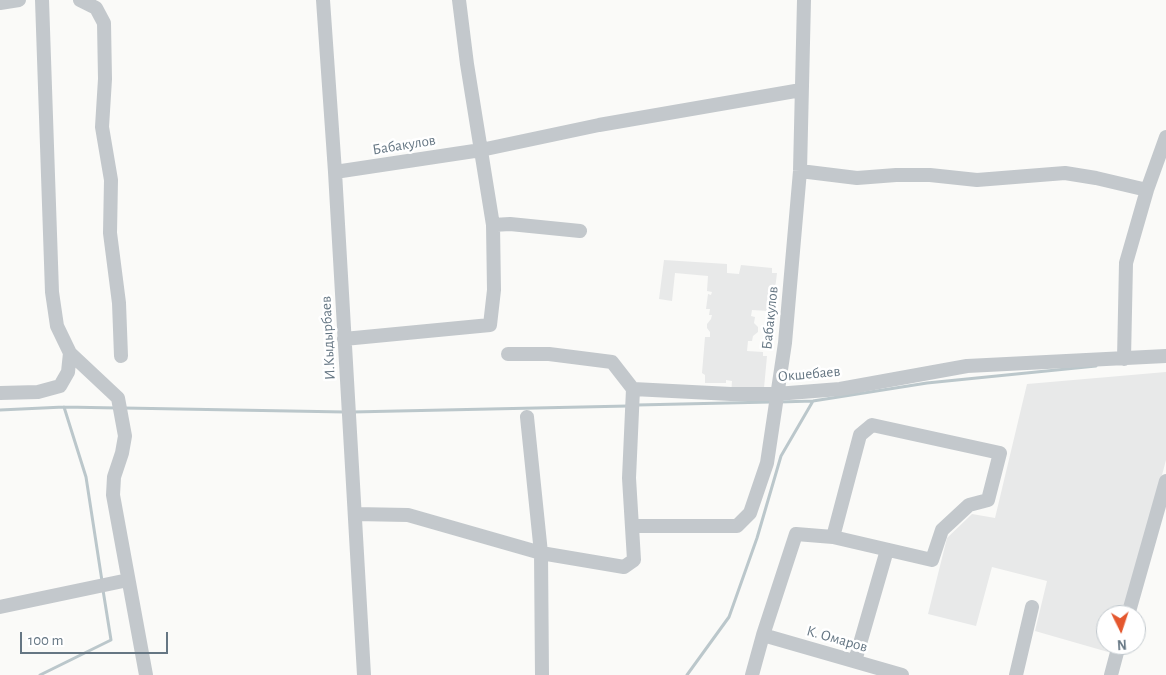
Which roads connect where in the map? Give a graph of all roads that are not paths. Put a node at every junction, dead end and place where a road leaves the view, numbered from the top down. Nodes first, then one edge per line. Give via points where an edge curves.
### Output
1 (19, 0) edge
2 (42, 0) edge
3 (80, 0) edge
4 (324, 0) edge
5 (460, 0) edge
6 (804, 0) edge
7 (0, 4) edge
8 (802, 90) junction
9 (1166, 137) edge
10 (481, 150) junction
11 (800, 171) junction
12 (335, 172) junction
13 (1147, 190) junction
14 (493, 225) junction
15 (580, 231) dead end
16 (344, 339) junction
17 (70, 353) junction
18 (508, 354) dead end
19 (121, 356) dead end
20 (1166, 356) edge
21 (1124, 359) junction
22 (633, 389) junction
23 (0, 393) edge
24 (776, 394) junction
25 (527, 417) dead end
26 (1166, 481) edge
27 (355, 514) junction
28 (632, 526) junction
29 (833, 537) junction
30 (887, 550) junction
31 (541, 553) junction
32 (128, 580) junction
33 (1131, 605) edge
34 (0, 607) edge
35 (1032, 607) dead end
36 (763, 635) junction
37 (1116, 655) edge
38 (855, 661) junction
39 (146, 675) edge
40 (364, 675) edge
41 (542, 675) edge
42 (752, 675) edge
43 (902, 675) edge
44 (1016, 675) edge
45 (1111, 675) edge

1 - 7 street
2 - 17 street via 52,292 57,326
3 - 19 street via 96,8 104,23 102,127 111,180 110,233 119,303
4 - 12 street, И.Кыдырбаев
5 - 10 street
6 - 8 street, Бабакулов
8 - 10 street, Бабакулов via 599,125
8 - 11 street, Бабакулов
9 - 13 street
10 - 12 street, Бабакулов
10 - 14 street
11 - 13 street via 857,178 896,174 977,180 1065,173
11 - 24 street, Бабакулов via 785,343
12 - 16 street, И.Кыдырбаев
13 - 21 street via 1126,263
14 - 15 street
14 - 16 street via 494,290 490,324
16 - 27 street, И.Кыдырбаев
17 - 23 street via 68,372 60,386 38,392
17 - 32 street via 118,398 125,436 114,477 113,495
18 - 22 street via 549,354 612,362
20 - 21 street, Окшебаев
21 - 24 street, Окшебаев via 967,366 840,389
22 - 24 street, Окшебаев
22 - 28 street via 629,478
24 - 28 street, Бабакулов via 767,463 750,513 737,526
25 - 31 street
26 - 33 street
27 - 31 street via 408,515
27 - 40 street, И.Кыдырбаев
28 - 31 street via 634,560 624,567
29 - 30 street
29 - 30 street via 860,435 872,425 1000,453 988,500 969,505 942,530 932,560
29 - 36 street via 796,534
30 - 38 street
31 - 41 street
32 - 34 street
32 - 39 street
35 - 44 street
36 - 38 street, К. Омаров
36 - 42 street
37 - 45 street
38 - 43 street, К. Омаров

